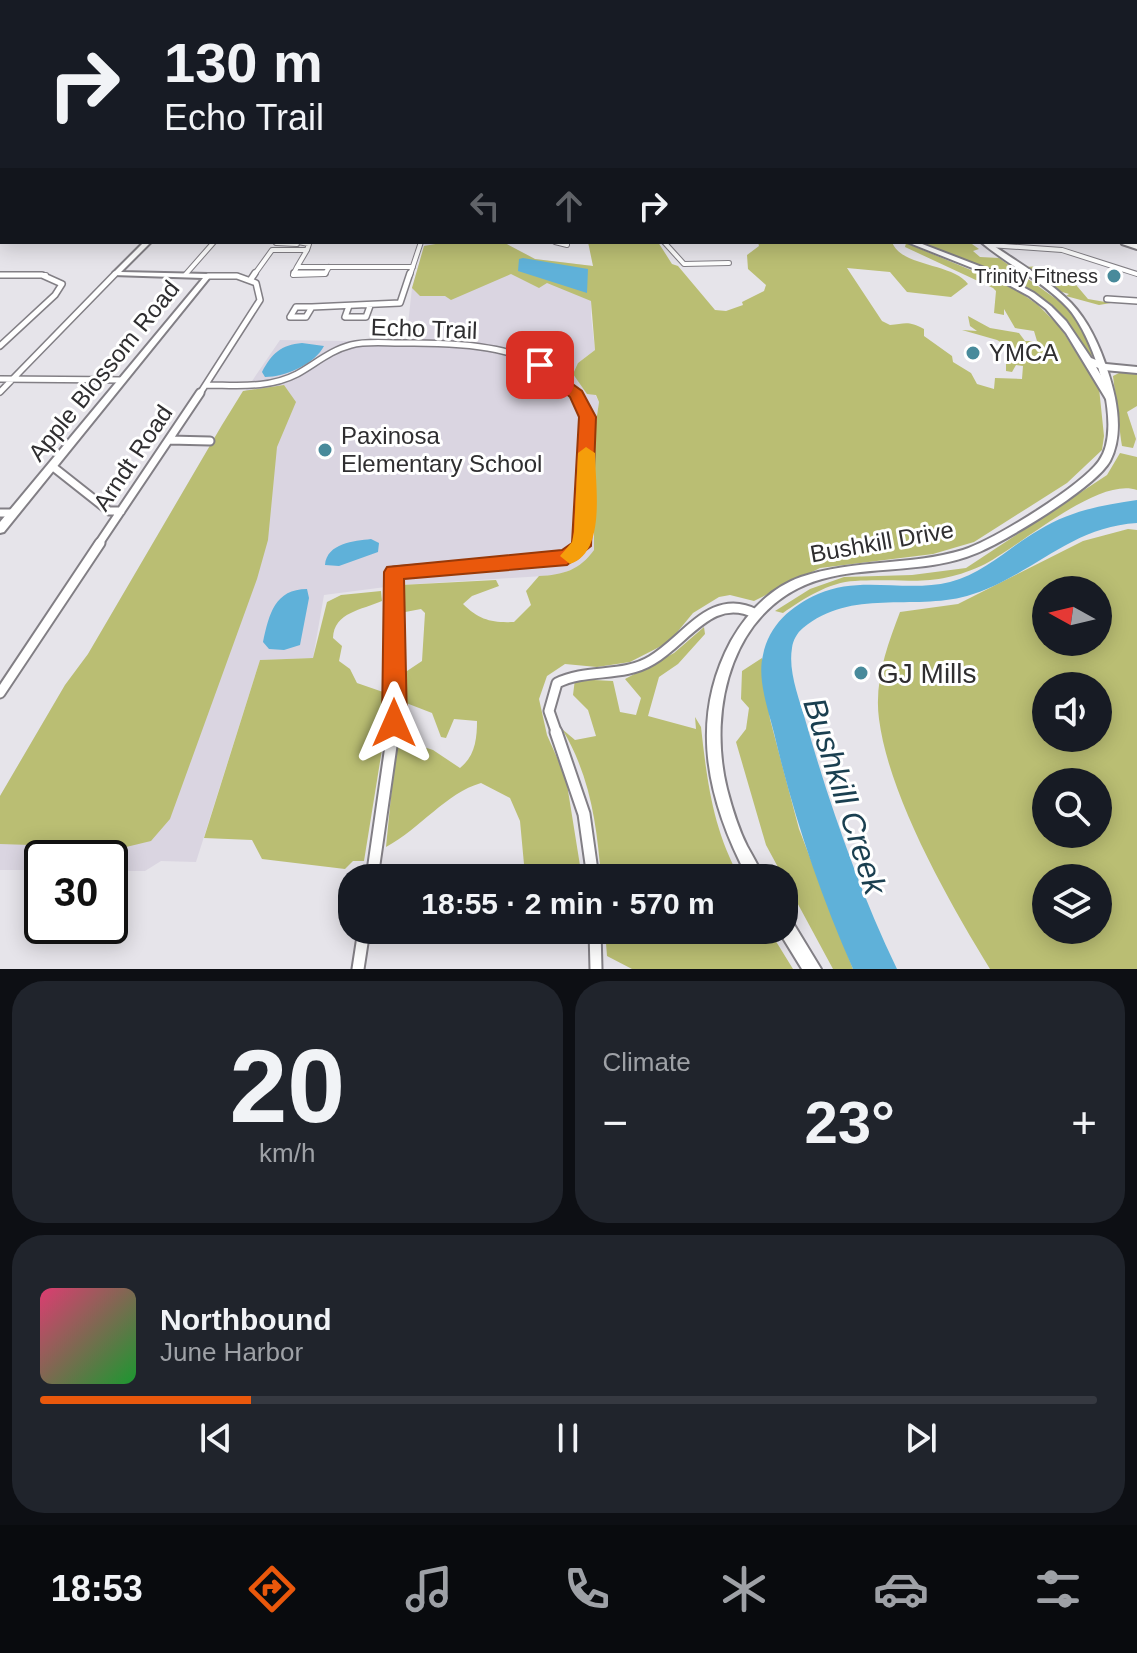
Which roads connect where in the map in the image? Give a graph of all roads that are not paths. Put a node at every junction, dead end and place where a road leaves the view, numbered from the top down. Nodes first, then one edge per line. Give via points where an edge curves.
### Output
1 (146, 244) edge
2 (212, 244) edge
3 (276, 244) edge
4 (309, 244) edge
5 (420, 244) edge
6 (665, 244) edge
7 (916, 244) edge
8 (986, 244) edge
9 (272, 250) junction
10 (307, 250) junction
11 (729, 263) dead end
12 (413, 267) junction
13 (115, 274) junction
14 (1137, 274) edge
15 (0, 275) edge
16 (11, 275) junction
17 (185, 275) junction
18 (208, 276) junction
19 (251, 279) junction
20 (0, 284) edge
21 (1107, 299) dead end
22 (1137, 301) edge
23 (349, 306) junction
24 (370, 306) junction
25 (312, 307) dead end
26 (0, 346) edge
27 (1084, 357) junction
28 (1104, 367) junction
29 (1137, 370) edge
30 (0, 379) edge
31 (13, 379) junction
32 (123, 380) junction
33 (206, 385) junction
34 (0, 392) edge
35 (1109, 397) junction
36 (169, 440) junction
37 (210, 441) dead end
38 (52, 466) junction
39 (121, 511) junction
40 (0, 513) edge
41 (12, 513) junction
42 (0, 529) edge
43 (756, 614) junction
44 (0, 693) edge
45 (374, 864) edge
46 (591, 864) edge
47 (749, 864) edge
48 (362, 944) edge
49 (595, 944) edge
50 (796, 944) edge
51 (358, 969) edge
52 (596, 969) edge
53 (812, 969) edge

1 - 13 street
2 - 17 street, Apple Blossom Road
3 - 9 street
4 - 10 street
5 - 12 street
6 - 11 street via 674,261 687,266
7 - 27 main road via 1033,297 1062,322
8 - 14 street via 1062,250
8 - 28 street, Bushkill Drive via 1072,308
9 - 10 street
9 - 19 street
10 - 12 street via 293,275 325,274 329,267
12 - 24 street via 402,299 395,305
13 - 17 street
13 - 31 street
15 - 16 street
16 - 20 street
16 - 26 street via 54,276 62,284
17 - 18 street
18 - 19 street
18 - 32 street, Apple Blossom Road
19 - 33 street, Arndt Road via 260,300
21 - 22 street
23 - 24 street
23 - 24 street via 345,317 366,317
23 - 25 street
27 - 28 main road
27 - 35 main road
28 - 29 main road
28 - 35 street, Bushkill Drive
30 - 31 street
31 - 32 street
31 - 34 street
32 - 38 street, Apple Blossom Road
33 - 36 street, Arndt Road
33 - 45 street, Echo Trail via 271,383 343,347 410,343 514,354 540,365 577,394 588,417 584,532 575,554 394,572 394,723
35 - 43 street, Bushkill Drive via 1111,445 1101,466 996,539 946,559 817,576 788,588
36 - 37 street
36 - 39 street, Arndt Road
38 - 39 street via 109,511
38 - 41 street, Apple Blossom Road
39 - 44 street, Arndt Road
40 - 41 street
41 - 42 street, Apple Blossom Road
43 - 46 street via 729,605 641,666 615,674 577,674 557,683 549,711 584,814
43 - 47 street, Bushkill Drive via 722,672 712,733 719,791
48 - 51 street
49 - 52 street
50 - 53 street

